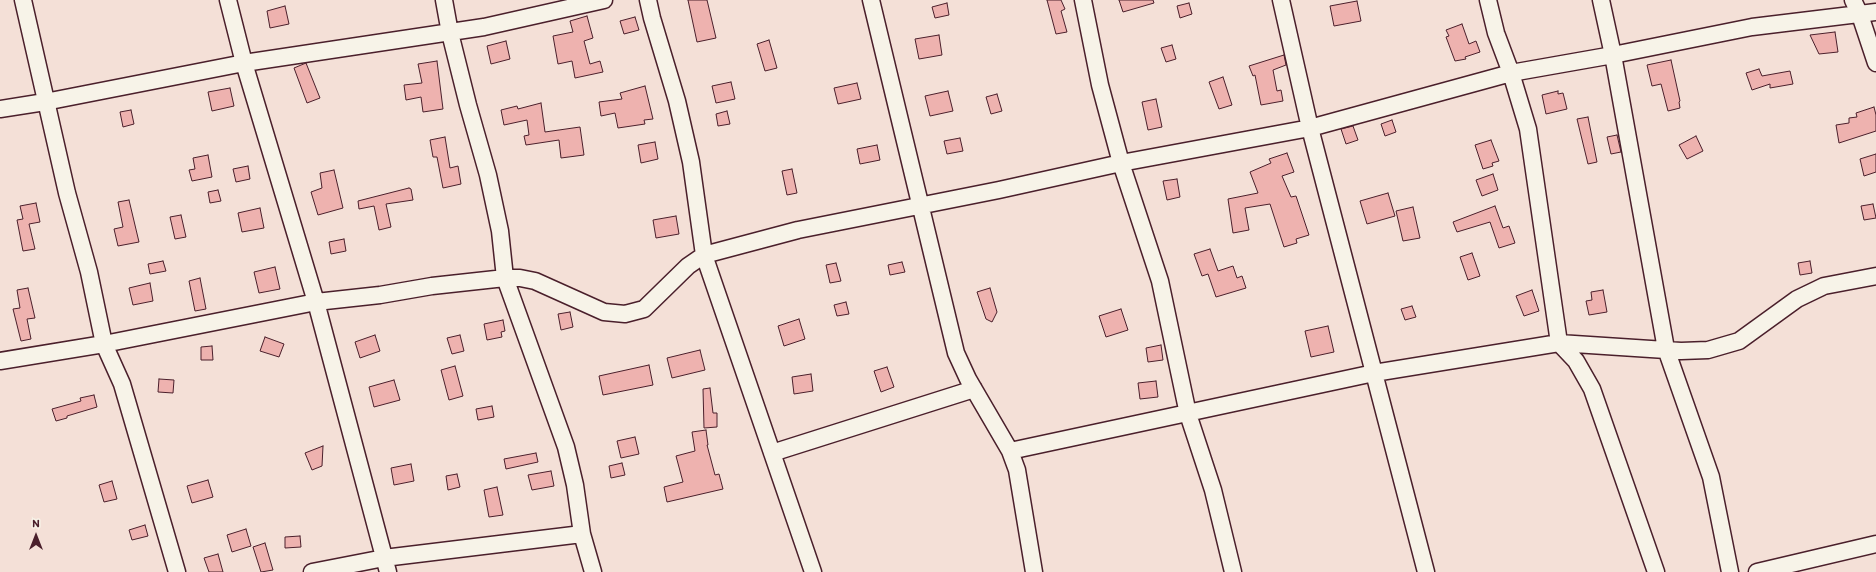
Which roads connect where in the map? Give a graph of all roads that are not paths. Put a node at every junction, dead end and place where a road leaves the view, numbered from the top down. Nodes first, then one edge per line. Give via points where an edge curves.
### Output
1 (23, 0) edge
2 (228, 0) edge
3 (444, 0) edge
4 (604, 0) edge
5 (648, 0) edge
6 (871, 0) edge
7 (1083, 0) edge
8 (1281, 0) edge
9 (1488, 0) edge
10 (1602, 0) edge
11 (1853, 0) edge
12 (1876, 12) edge
13 (1860, 15) junction
14 (450, 33) junction
15 (1613, 55) junction
16 (1876, 63) edge
17 (244, 64) junction
18 (1511, 73) junction
19 (46, 102) junction
20 (0, 110) edge
21 (1310, 128) junction
22 (1121, 163) junction
23 (921, 206) junction
24 (704, 255) junction
25 (1876, 276) edge
26 (505, 278) junction
27 (316, 302) junction
28 (1559, 343) junction
29 (104, 344) junction
30 (1666, 349) junction
31 (0, 361) edge
32 (1374, 373) junction
33 (974, 389) junction
34 (1188, 414) junction
35 (1010, 451) junction
36 (772, 453) junction
37 (582, 534) junction
38 (1876, 546) edge
39 (386, 565) edge
40 (177, 572) edge
41 (312, 572) edge
42 (593, 572) edge
43 (813, 572) edge
44 (1034, 572) edge
45 (1233, 572) edge
46 (1426, 572) edge
47 (1656, 572) edge
48 (1730, 572) edge
49 (1757, 572) edge

1 - 19 street
2 - 17 street
3 - 14 street
4 - 14 street
5 - 24 street via 677,101 691,162
6 - 23 street
7 - 22 street via 1100,85
8 - 21 street
9 - 18 street via 1496,33
10 - 15 street
11 - 13 street
12 - 13 street
13 - 15 street via 1752,27
13 - 16 street
14 - 17 street
14 - 26 street via 488,175 500,231
15 - 18 street
15 - 30 street
17 - 19 street
17 - 27 street
18 - 21 street
18 - 28 street via 1528,129
19 - 20 street
19 - 29 street via 89,272
21 - 22 street
21 - 32 street
22 - 23 street
22 - 34 street via 1160,281
23 - 24 street via 798,230
23 - 33 street via 956,353
24 - 26 street via 688,266 644,309 625,314 604,312 535,281
24 - 36 street
25 - 30 street via 1824,286 1797,299 1739,341 1708,350
26 - 27 street
26 - 37 street via 566,446
27 - 29 street
27 - 39 street
28 - 30 street
28 - 32 street
28 - 47 street via 1576,361 1592,389
29 - 31 street
29 - 40 street via 122,384
30 - 48 street via 1711,477
32 - 34 street
32 - 46 street
33 - 35 street
33 - 36 street
34 - 35 street
34 - 45 street via 1213,490
35 - 44 street via 1017,470
36 - 43 street
37 - 39 street
37 - 42 street
38 - 49 street
39 - 41 street

